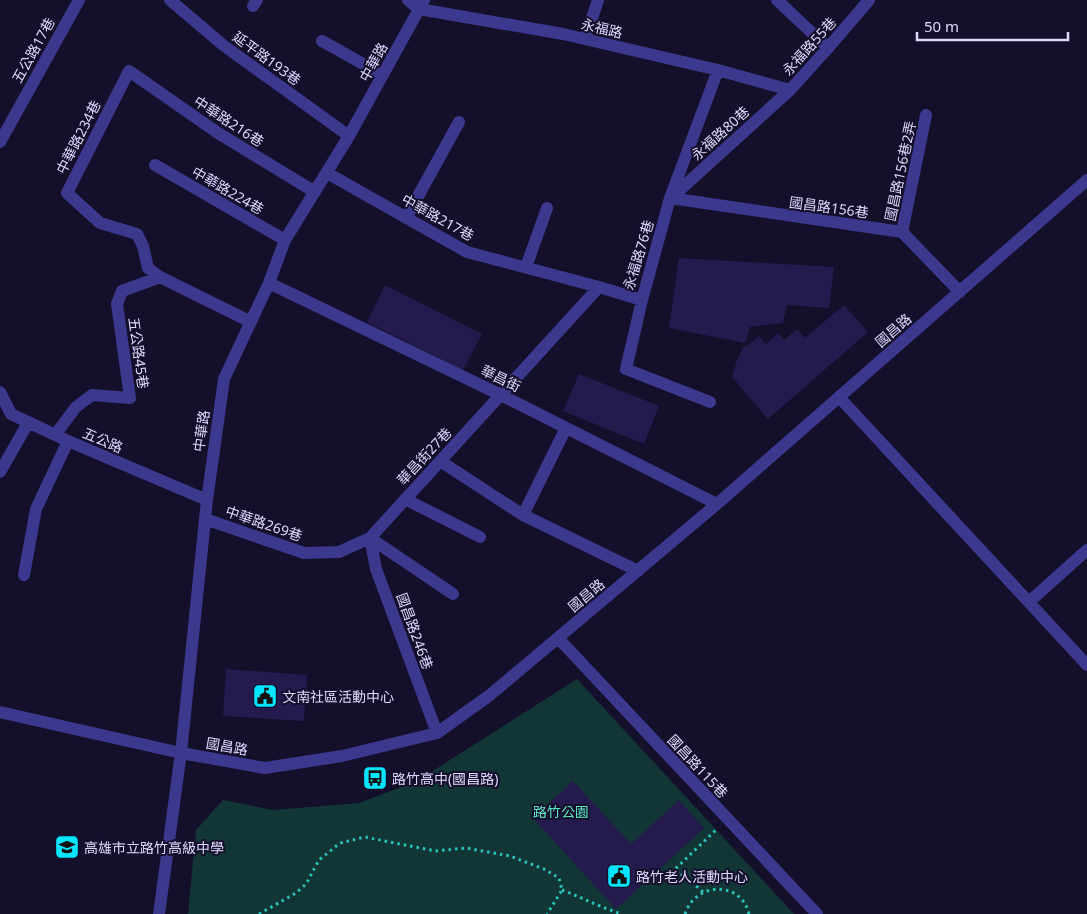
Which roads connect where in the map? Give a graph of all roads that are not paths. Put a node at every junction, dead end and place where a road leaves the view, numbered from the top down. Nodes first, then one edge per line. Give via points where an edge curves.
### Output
1 (79, 0) edge
2 (170, 0) edge
3 (408, 0) edge
4 (598, 0) edge
5 (777, 0) edge
6 (869, 0) edge
7 (422, 5) edge
8 (585, 39) junction
9 (322, 41) dead end
10 (828, 48) junction
11 (718, 70) junction
12 (129, 71) joint
13 (383, 75) junction
14 (790, 90) junction
15 (926, 115) dead end
16 (459, 122) dead end
17 (349, 136) junction
18 (0, 142) edge
19 (155, 165) dead end
20 (327, 173) junction
21 (1087, 180) edge
22 (315, 192) junction
23 (670, 198) junction
24 (547, 208) dead end
25 (406, 218) junction
26 (902, 232) junction
27 (285, 240) junction
28 (526, 267) junction
29 (160, 277) junction
30 (270, 283) junction
31 (599, 287) junction
32 (960, 292) junction
33 (642, 300) junction
34 (251, 322) junction
35 (0, 392) edge
36 (501, 395) junction
37 (839, 397) junction
38 (710, 402) dead end
39 (28, 423) junction
40 (566, 428) junction
41 (55, 435) junction
42 (68, 441) junction
43 (440, 461) junction
44 (0, 472) edge
45 (405, 499) junction
46 (207, 500) junction
47 (717, 504) junction
48 (523, 515) junction
49 (205, 519) junction
50 (480, 537) dead end
51 (370, 538) junction
52 (1087, 550) edge
53 (638, 571) junction
54 (24, 575) dead end
55 (453, 594) dead end
56 (1029, 602) junction
57 (558, 638) junction
58 (1087, 665) edge
59 (0, 704) edge
60 (4, 712) edge
61 (436, 734) junction
62 (182, 753) junction
63 (159, 914) edge
64 (817, 914) edge

1 - 18 street, 五公路17巷
2 - 17 street, 延平路193巷 via 223,45
3 - 7 street, 永福路
4 - 8 street
5 - 10 street
6 - 10 street, 永福路55巷
7 - 8 street, 永福路
7 - 13 street, 中華路
8 - 11 street, 永福路
9 - 13 street
10 - 14 street, 永福路55巷
11 - 14 street, 永福路
11 - 23 street, 永福路76巷
12 - 22 street, 中華路216巷 via 218,133
12 - 29 street, 中華路234巷 via 66,192 100,222 137,234 148,268
13 - 17 street, 中華路
14 - 23 street, 永福路80巷
15 - 26 street, 國昌路156巷2弄
16 - 25 street
17 - 20 street, 中華路
19 - 27 street, 中華路224巷
20 - 22 street, 中華路
20 - 25 street, 中華路217巷
21 - 32 street, 國昌路
22 - 27 street, 中華路
23 - 26 street, 國昌路156巷
23 - 33 street, 永福路76巷
24 - 28 street
25 - 28 street, 中華路217巷 via 467,252
26 - 32 street
27 - 30 street, 中華路
28 - 31 street, 中華路217巷
29 - 34 street, 中華路234巷
29 - 41 street, 五公路45巷 via 122,291 117,304 130,398 92,395 76,407
30 - 34 street, 中華路
30 - 36 street, 華昌街
31 - 33 street, 永福路76巷
31 - 36 street, 永福路76巷
32 - 37 street, 國昌路
33 - 38 street via 626,369
34 - 46 street, 中華路 via 224,379
35 - 39 street, 五公路 via 11,414
36 - 40 street, 華昌街
36 - 43 street, 華昌街27巷
37 - 47 street, 國昌路
37 - 56 street
39 - 41 street, 五公路
39 - 44 street
40 - 47 street, 華昌街
40 - 48 street
41 - 42 street, 五公路
42 - 46 street, 五公路
42 - 54 street via 36,509
43 - 45 street, 華昌街27巷
43 - 48 street
45 - 50 street
45 - 51 street, 華昌街27巷
46 - 49 street, 中華路
47 - 53 street, 國昌路
48 - 53 street
49 - 51 street, 中華路269巷 via 304,553 339,552
49 - 62 street, 中華路
51 - 55 street
51 - 61 street, 國昌路246巷 via 376,569
52 - 56 street
53 - 57 street, 國昌路
56 - 58 street
57 - 61 street, 國昌路 via 490,695
57 - 64 street, 國昌路115巷
59 - 60 street
60 - 62 street, 國昌路
61 - 62 street, 國昌路 via 342,756 265,768
62 - 63 street, 中華路

